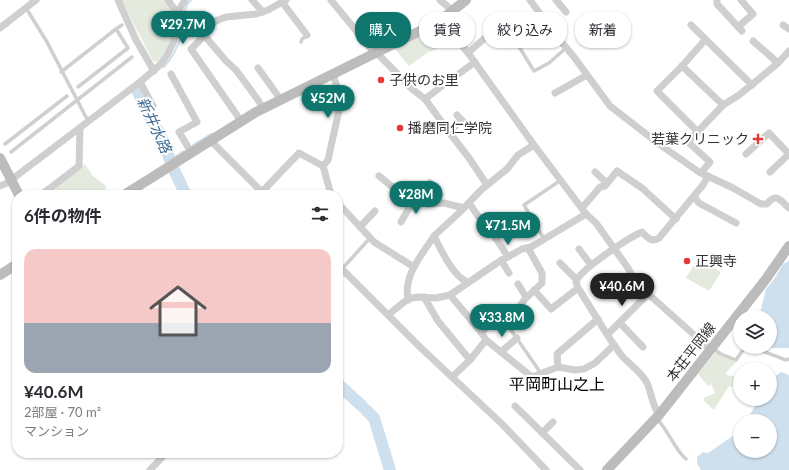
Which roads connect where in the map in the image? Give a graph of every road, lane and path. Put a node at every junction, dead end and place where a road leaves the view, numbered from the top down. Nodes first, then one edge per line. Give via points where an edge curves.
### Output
1 (36, 0) edge
2 (118, 0) edge
3 (168, 0) edge
4 (185, 0) edge
5 (252, 0) edge
6 (331, 0) edge
7 (440, 0) edge
8 (466, 0) edge
9 (530, 0) edge
10 (556, 0) edge
11 (717, 0) edge
12 (741, 0) edge
13 (284, 1) edge
14 (26, 8) junction
15 (453, 11) joint
16 (263, 12) junction
17 (539, 12) edge
18 (566, 12) dead end
19 (178, 14) junction
20 (122, 25) dead end
21 (691, 25) dead end
22 (0, 28) edge
23 (116, 29) junction
24 (419, 31) edge
25 (204, 35) junction
26 (307, 35) joint
27 (483, 40) edge
28 (705, 40) junction
29 (753, 41) dead end
30 (301, 42) dead end
31 (464, 48) edge
32 (520, 48) edge
33 (566, 48) joint
34 (789, 51) edge
35 (376, 53) junction
36 (468, 53) junction
37 (132, 57) dead end
38 (475, 62) junction
39 (778, 63) junction
40 (682, 66) junction
41 (258, 68) dead end
42 (154, 71) junction
43 (61, 72) junction
44 (460, 73) dead end
45 (171, 74) dead end
46 (333, 74) junction
47 (587, 75) junction
48 (140, 82) junction
49 (752, 85) junction
50 (442, 86) dead end
51 (78, 87) dead end
52 (555, 93) dead end
53 (67, 96) dead end
54 (425, 99) junction
55 (77, 100) junction
56 (281, 100) junction
57 (723, 105) junction
58 (153, 106) dead end
59 (263, 109) junction
60 (88, 121) junction
61 (241, 121) junction
62 (467, 127) dead end
63 (80, 128) junction
64 (697, 131) junction
65 (449, 132) junction
66 (210, 140) junction
67 (5, 144) dead end
68 (534, 145) junction
69 (10, 152) dead end
70 (191, 152) junction
71 (746, 154) dead end
72 (789, 154) edge
73 (0, 158) edge
74 (323, 166) junction
75 (595, 172) dead end
76 (770, 172) dead end
77 (704, 174) junction
78 (379, 176) dead end
79 (561, 180) junction
80 (12, 181) junction
81 (430, 183) dead end
82 (607, 183) junction
83 (0, 186) edge
84 (487, 186) junction
85 (16, 190) edge
86 (48, 190) edge
87 (132, 190) edge
88 (258, 190) edge
89 (266, 190) edge
90 (330, 190) edge
91 (694, 197) junction
92 (418, 200) junction
93 (467, 206) junction
94 (343, 208) edge
95 (789, 208) edge
96 (375, 211) dead end
97 (584, 211) junction
98 (676, 218) junction
99 (401, 222) dead end
100 (736, 223) dead end
101 (360, 227) junction
102 (434, 236) junction
103 (370, 238) junction
104 (544, 239) junction
105 (789, 246) edge
106 (528, 248) junction
107 (579, 249) dead end
108 (615, 249) junction
109 (505, 259) junction
110 (560, 263) dead end
111 (591, 265) junction
112 (12, 267) edge
113 (343, 267) edge
114 (414, 267) junction
115 (343, 273) edge
116 (509, 273) dead end
117 (0, 275) edge
118 (576, 279) junction
119 (467, 282) junction
120 (518, 284) dead end
121 (578, 288) junction
122 (534, 290) junction
123 (648, 294) junction
124 (450, 295) junction
125 (424, 297) junction
126 (526, 297) junction
127 (408, 300) junction
128 (388, 315) junction
129 (502, 317) junction
130 (598, 319) junction
131 (620, 323) junction
132 (481, 332) junction
133 (608, 334) junction
134 (516, 338) junction
135 (486, 340) junction
136 (614, 345) junction
137 (643, 347) dead end
138 (712, 349) junction
139 (501, 352) junction
140 (740, 354) edge
141 (770, 354) edge
142 (789, 359) edge
143 (470, 360) junction
144 (558, 367) junction
145 (540, 375) junction
146 (452, 377) junction
147 (515, 406) dead end
148 (657, 417) junction
149 (553, 422) dead end
150 (542, 433) junction
151 (161, 458) edge
152 (686, 459) dead end
153 (150, 470) edge
154 (546, 470) edge
155 (580, 470) edge
156 (607, 470) edge

1 - 14 street
2 - 42 street via 136,40
3 - 19 street
4 - 19 street
5 - 16 street
6 - 35 street
7 - 15 street
8 - 15 street
9 - 17 street
10 - 18 street
11 - 12 street via 717,4 740,29 753,14
13 - 16 street
13 - 26 street
14 - 22 street
14 - 43 lane
16 - 25 street via 222,18 214,22
19 - 42 street via 178,28 174,41 168,55
20 - 23 lane
21 - 28 street
23 - 43 lane
23 - 51 lane via 128,48
24 - 35 street
25 - 59 street via 236,70
25 - 61 street via 191,49
26 - 30 lane
27 - 36 street
28 - 40 street
28 - 49 street
29 - 39 street via 763,45
31 - 36 street
32 - 33 lane via 534,71
33 - 47 street
34 - 39 street
35 - 46 street
35 - 54 street
36 - 38 street
37 - 55 lane
38 - 44 street
38 - 68 street
39 - 49 street
40 - 57 street
40 - 64 street via 657,91
41 - 56 street
42 - 48 street
43 - 55 lane
45 - 70 street via 197,122 178,132
46 - 56 street
46 - 74 street via 342,101 328,160
47 - 52 street
47 - 77 street via 610,106 659,144
48 - 58 street
48 - 60 street
49 - 57 street
50 - 54 street
53 - 67 lane
54 - 65 street
55 - 60 lane
55 - 69 lane
56 - 59 street
57 - 64 street
59 - 61 street
60 - 63 street
61 - 66 street
62 - 65 street via 460,118
63 - 80 street
63 - 86 street via 79,166
64 - 77 street via 688,142 710,162
65 - 84 street
66 - 70 street
66 - 88 street
68 - 79 street
68 - 84 street via 518,155 507,169
70 - 87 street
71 - 72 street via 769,133
72 - 76 street
73 - 80 street
74 - 89 street via 299,153
74 - 90 street
75 - 82 street
77 - 91 street via 703,186
77 - 95 street via 761,204 767,204 774,197
78 - 92 street via 401,194
79 - 97 street
79 - 104 lane via 524,205
80 - 83 street
80 - 85 street
81 - 92 street
82 - 97 street via 600,187
82 - 98 street via 617,170
84 - 93 street
91 - 98 street
91 - 100 street via 699,203
92 - 93 street via 428,204
92 - 99 street
93 - 102 street
93 - 109 street via 488,226
94 - 101 street
96 - 101 street
97 - 104 street
97 - 108 street
98 - 108 street via 659,238 650,240 642,232
101 - 103 street
102 - 114 street
102 - 119 street via 448,261 462,280
103 - 113 lane
103 - 114 street
104 - 106 street
105 - 138 street, 本荘平岡線
106 - 109 street
106 - 122 street via 543,276 542,283
107 - 111 street
108 - 111 street
108 - 123 street via 636,283
109 - 116 street
109 - 119 street
110 - 118 street
111 - 118 street
112 - 117 street
114 - 127 street via 407,283
115 - 128 street
118 - 121 street
119 - 124 street
120 - 126 street
121 - 122 street via 551,309
121 - 130 street
122 - 126 street
123 - 131 street
123 - 138 street
124 - 125 street
124 - 132 street
125 - 127 street
125 - 143 street via 438,321
126 - 129 street via 520,306
127 - 128 street
128 - 146 street
129 - 132 street
129 - 134 lane
130 - 133 street
130 - 144 street via 557,354
131 - 133 street
131 - 137 street
132 - 135 street
133 - 136 street
134 - 139 street
134 - 145 lane
135 - 139 street
135 - 143 street
136 - 144 street via 595,363 584,369
136 - 148 street via 647,383
138 - 140 lane via 736,360
138 - 148 street, 本荘平岡線
139 - 145 street via 532,380
141 - 142 lane
143 - 146 street
144 - 145 street
146 - 154 street
147 - 150 street
148 - 152 lane
148 - 156 street, 本荘平岡線
149 - 150 street
150 - 155 street
151 - 153 street

